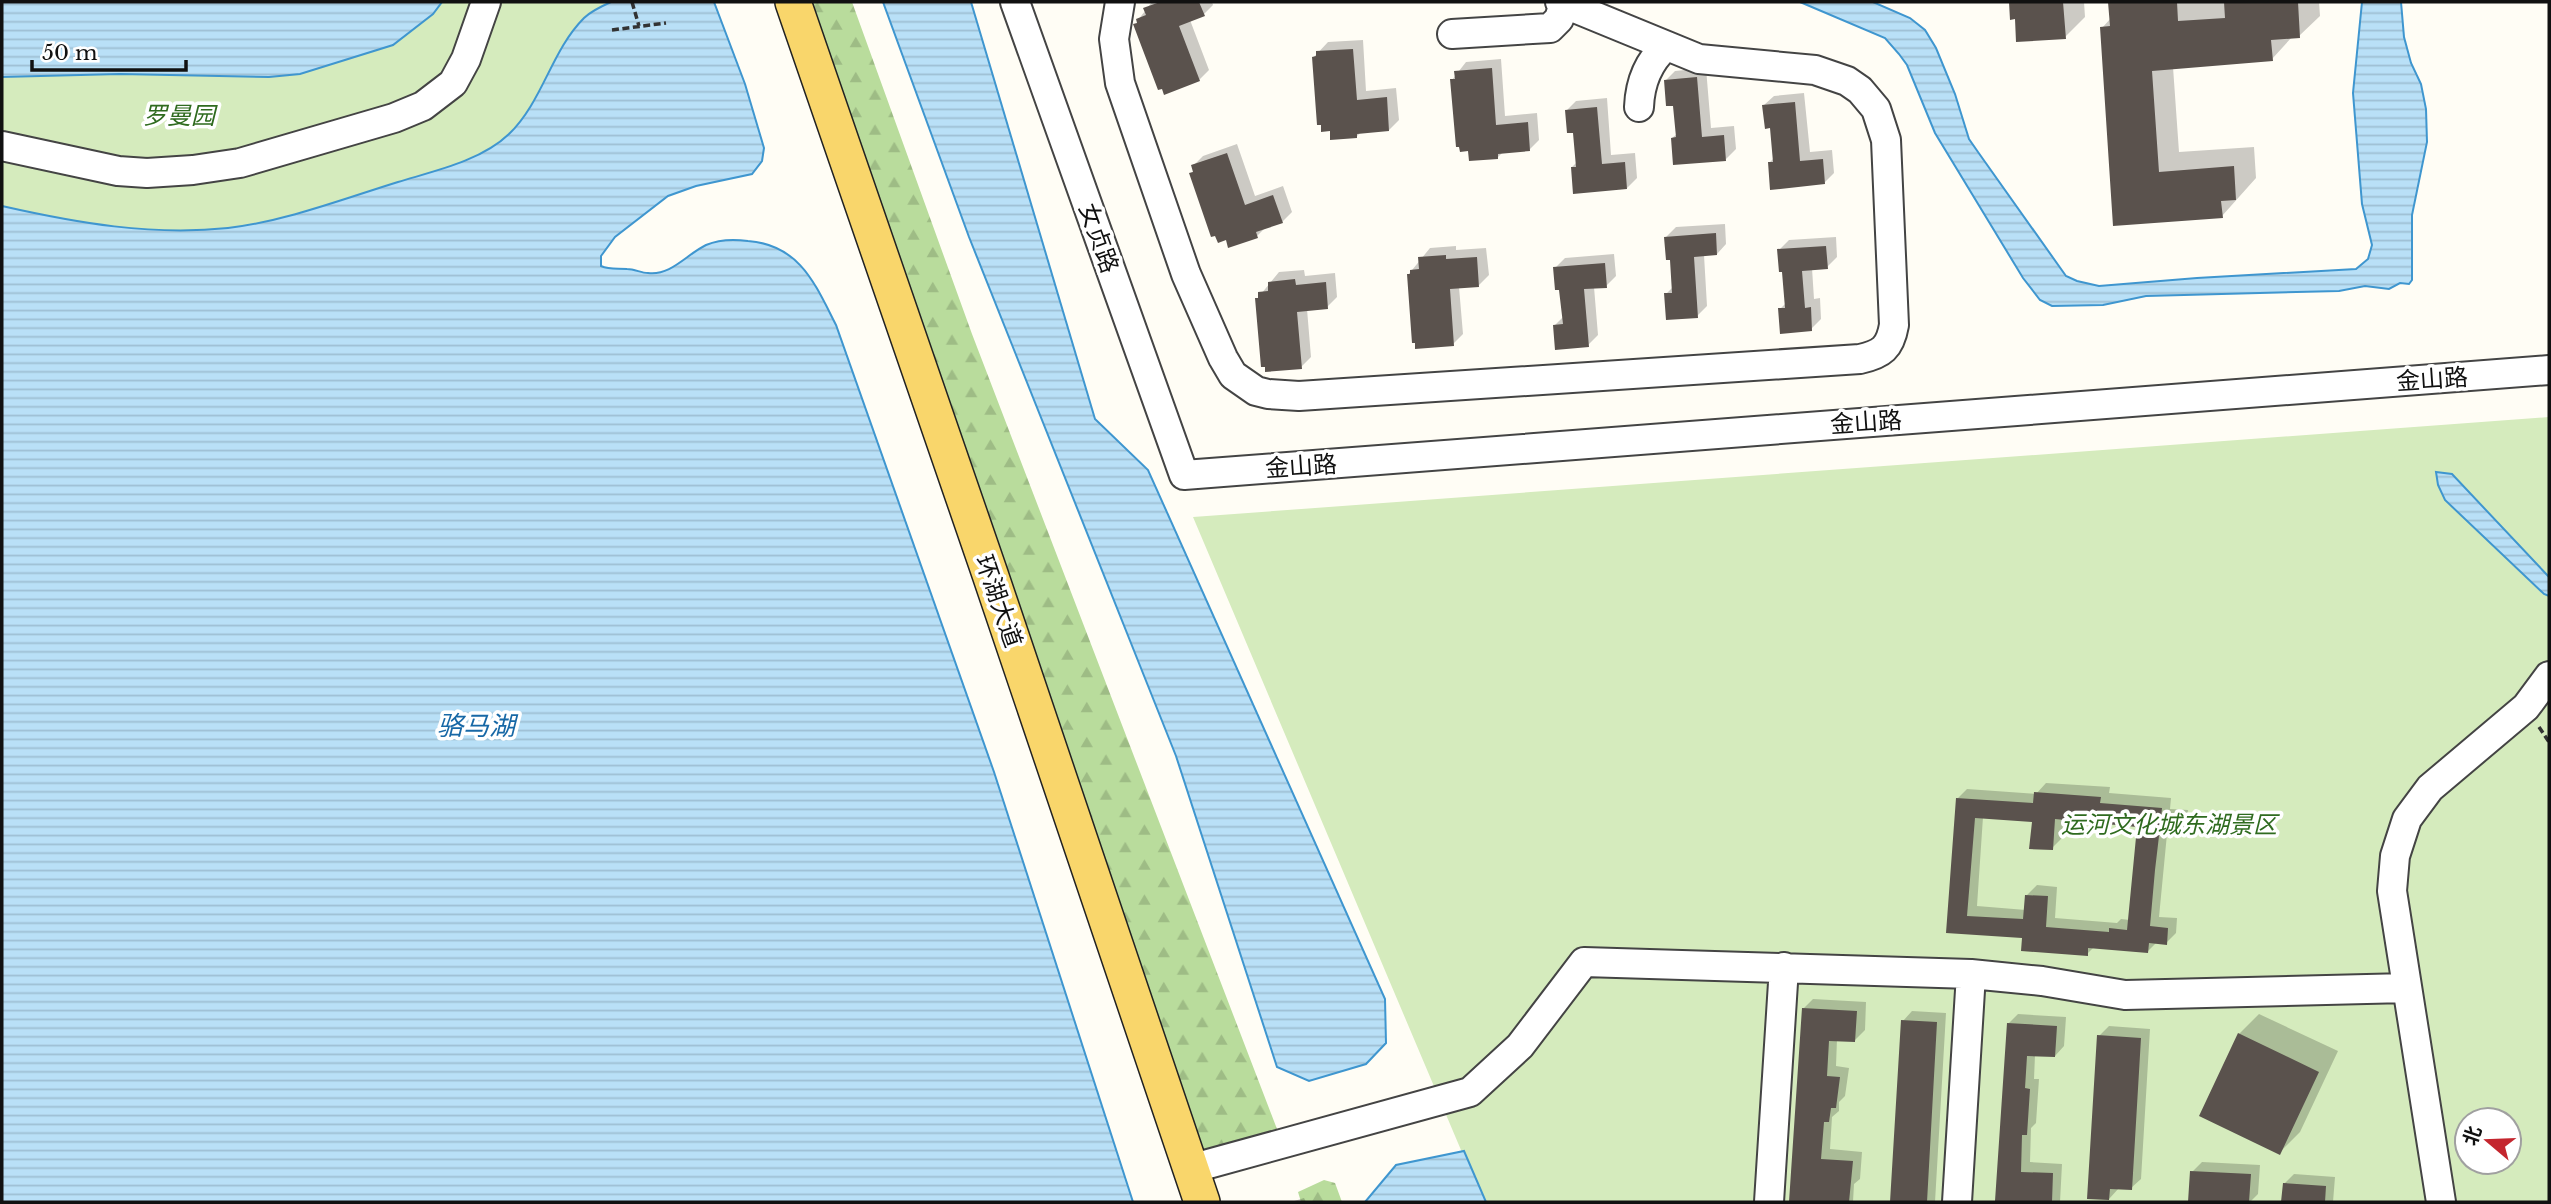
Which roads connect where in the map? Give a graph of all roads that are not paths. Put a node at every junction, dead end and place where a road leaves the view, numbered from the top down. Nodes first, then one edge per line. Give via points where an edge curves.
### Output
1 (486, 2) edge
2 (793, 2) edge
3 (1015, 2) edge
4 (1121, 2) edge
5 (1562, 2) edge
6 (1452, 34) dead end
7 (1667, 46) junction
8 (1639, 107) dead end
9 (2, 146) edge
10 (2549, 370) edge
11 (1184, 475) joint
12 (2549, 676) edge
13 (1784, 967) junction
14 (1971, 974) junction
15 (2407, 988) junction
16 (1191, 1169) junction
17 (1202, 1202) edge
18 (1769, 1202) edge
19 (1956, 1202) edge
20 (2441, 1202) edge

1 - 9 street via 453,83 423,106 394,118 240,163 193,170 118,171
2 - 16 main road, 环湖大道
3 - 11 street, 女贞路
4 - 7 street via 1114,39 1120,83 1186,274 1233,375 1268,394 1299,396 1860,359 1884,351 1894,317 1886,140 1876,109 1860,90 1831,74 1699,59
5 - 6 street via 1559,19 1550,28
5 - 7 street
7 - 8 street via 1646,73
10 - 11 street, 金山路
12 - 15 street via 2526,707 2430,788 2407,820 2395,856 2392,891
13 - 14 street
13 - 16 street via 1584,962 1520,1046 1470,1092
13 - 18 street
14 - 15 street via 2125,996
14 - 19 street
15 - 20 street
16 - 17 main road, 环湖大道

